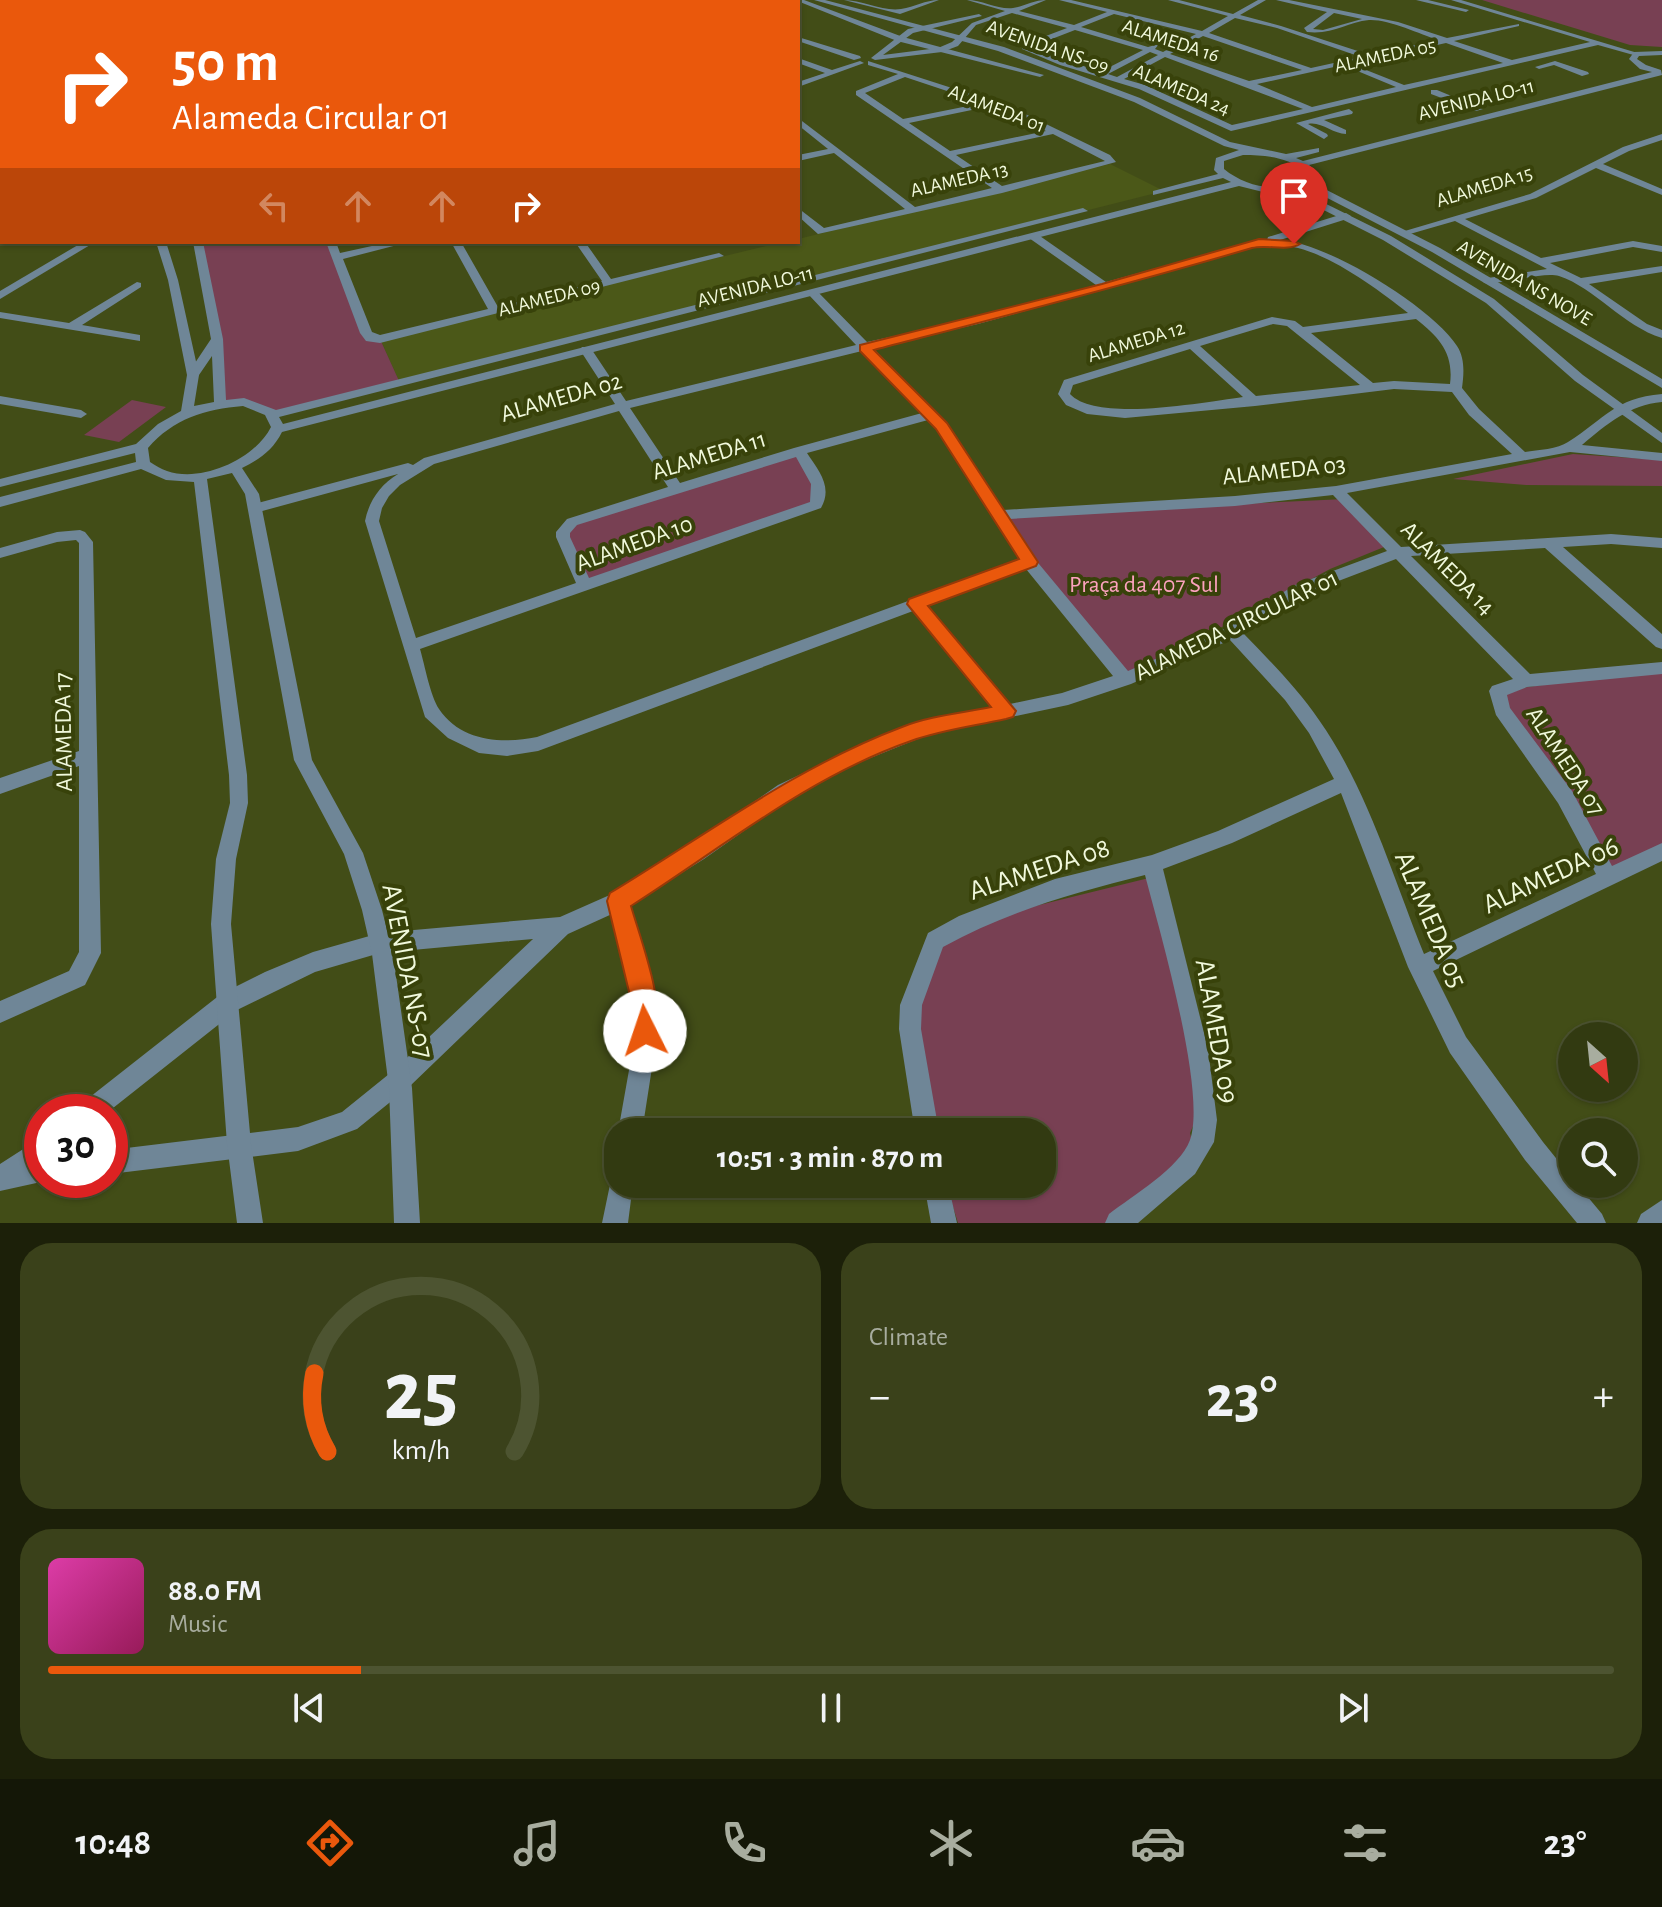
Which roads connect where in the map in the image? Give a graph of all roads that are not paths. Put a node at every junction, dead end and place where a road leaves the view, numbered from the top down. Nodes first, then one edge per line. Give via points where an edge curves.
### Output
1 (817, 0) edge
2 (847, 0) edge
3 (936, 0) edge
4 (970, 0) edge
5 (1026, 0) edge
6 (1043, 0) edge
7 (1062, 0) edge
8 (1099, 0) edge
9 (1171, 0) edge
10 (1246, 0) edge
11 (1263, 0) edge
12 (1279, 0) edge
13 (1311, 0) edge
14 (1419, 0) edge
15 (1454, 0) edge
16 (800, 1) edge
17 (1186, 4) junction
18 (1086, 5) junction
19 (1303, 5) junction
20 (1003, 8) junction
21 (1175, 9) dead end
22 (1013, 11) junction
23 (1333, 11) junction
24 (1114, 12) junction
25 (1223, 12) junction
26 (1164, 14) dead end
27 (1236, 15) junction
28 (1371, 18) junction
29 (1153, 20) junction
30 (1517, 25) junction
31 (925, 28) junction
32 (1075, 28) junction
33 (1189, 30) junction
34 (1203, 33) junction
35 (1176, 36) dead end
36 (962, 37) junction
37 (900, 39) junction
38 (1449, 41) junction
39 (800, 42) edge
40 (1164, 42) dead end
41 (1597, 43) junction
42 (1582, 46) junction
43 (1151, 49) junction
44 (939, 50) junction
45 (1166, 53) junction
46 (1662, 53) edge
47 (1637, 54) junction
48 (1371, 58) junction
49 (858, 60) junction
50 (873, 60) junction
51 (800, 61) edge
52 (1512, 63) junction
53 (1345, 64) junction
54 (1546, 65) junction
55 (1643, 67) junction
56 (1312, 70) junction
57 (833, 73) junction
58 (1661, 73) edge
59 (1102, 74) junction
60 (1585, 74) dead end
61 (903, 75) junction
62 (1460, 75) junction
63 (1572, 77) dead end
64 (1119, 79) junction
65 (1477, 81) junction
66 (1252, 83) junction
67 (800, 84) edge
68 (1404, 88) junction
69 (1434, 92) junction
70 (1360, 99) junction
71 (992, 103) junction
72 (1377, 105) junction
73 (1311, 109) junction
74 (1479, 109) junction
75 (1316, 120) junction
76 (900, 122) junction
77 (800, 123) edge
78 (1057, 131) junction
79 (1343, 132) dead end
80 (1324, 136) dead end
81 (1662, 137) edge
82 (836, 150) junction
83 (1257, 152) junction
84 (948, 154) junction
85 (1224, 157) junction
86 (1287, 157) junction
87 (800, 158) edge
88 (1303, 164) junction
89 (1597, 165) junction
90 (1106, 166) joint
91 (1224, 175) junction
92 (1240, 183) junction
93 (1308, 184) junction
94 (1289, 189) junction
95 (1002, 190) junction
96 (1662, 192) edge
97 (914, 211) junction
98 (800, 213) edge
99 (1346, 216) junction
100 (1456, 218) junction
101 (1403, 233) junction
102 (1033, 236) junction
103 (1259, 243) junction
104 (87, 244) edge
105 (162, 244) edge
106 (198, 244) edge
107 (332, 244) edge
108 (395, 244) edge
109 (457, 244) edge
110 (581, 244) edge
111 (708, 244) edge
112 (1662, 249) edge
113 (336, 257) junction
114 (1541, 261) junction
115 (1662, 269) edge
116 (1559, 271) junction
117 (1488, 281) junction
118 (608, 282) junction
119 (1579, 282) junction
120 (137, 285) dead end
121 (1106, 287) junction
122 (812, 292) junction
123 (4, 293) edge
124 (494, 310) junction
125 (1417, 315) junction
126 (4, 316) edge
127 (71, 327) junction
128 (1302, 331) junction
129 (1662, 334) edge
130 (136, 338) dead end
131 (217, 339) junction
132 (1192, 345) junction
133 (865, 348) junction
134 (586, 350) junction
135 (193, 375) junction
136 (1662, 384) edge
137 (1370, 387) junction
138 (1456, 388) junction
139 (1662, 398) edge
140 (0, 400) edge
141 (1255, 402) junction
142 (220, 403) junction
143 (623, 406) junction
144 (1618, 408) junction
145 (187, 412) junction
146 (81, 414) dead end
147 (275, 414) junction
148 (930, 415) junction
149 (279, 429) junction
150 (1662, 439) edge
151 (141, 447) junction
152 (1570, 448) junction
153 (799, 451) junction
154 (1522, 456) junction
155 (1662, 457) edge
156 (429, 461) junction
157 (143, 464) junction
158 (235, 467) junction
159 (200, 477) junction
160 (0, 483) edge
161 (676, 488) junction
162 (1336, 490) junction
163 (0, 502) edge
164 (255, 508) junction
165 (1001, 515) junction
166 (1662, 543) edge
167 (1550, 544) junction
168 (1399, 552) junction
169 (0, 553) edge
170 (1029, 562) junction
171 (585, 586) junction
172 (916, 604) junction
173 (1232, 632) junction
174 (1662, 643) edge
175 (410, 646) junction
176 (1662, 668) edge
177 (1125, 679) junction
178 (1526, 681) junction
179 (1006, 711) junction
180 (87, 756) junction
181 (1346, 782) junction
182 (0, 786) edge
183 (1662, 852) edge
184 (1152, 864) junction
185 (1608, 877) junction
186 (619, 901) junction
187 (561, 927) junction
188 (380, 943) junction
189 (1419, 967) junction
190 (229, 1002) junction
191 (0, 1012) edge
192 (402, 1078) junction
193 (112, 1094) edge
194 (632, 1118) edge
195 (925, 1118) edge
196 (239, 1144) junction
197 (128, 1159) edge
198 (24, 1162) edge
199 (24, 1174) edge
200 (4, 1177) edge
201 (619, 1198) edge
202 (939, 1198) edge
203 (1662, 1213) edge
204 (250, 1223) edge
205 (407, 1223) edge
206 (615, 1223) edge
207 (944, 1223) edge
208 (1118, 1223) edge
209 (1593, 1223) edge
210 (1650, 1223) edge

1 - 31 street, AVENIDA NS-09
2 - 3 street via 900,12
4 - 20 street, ALAMEDA 16
5 - 20 street
6 - 22 street
7 - 18 street
8 - 18 street
9 - 17 street
10 - 25 street
11 - 27 street
12 - 19 street
13 - 19 street
14 - 30 street
15 - 41 street
16 - 37 street, AVENIDA NS-09
17 - 21 street
17 - 25 street
18 - 24 street
19 - 23 street
20 - 22 street, ALAMEDA 16
20 - 31 street
22 - 32 street, ALAMEDA 16
22 - 36 street via 974,24
23 - 28 street
23 - 28 street via 1307,30 1323,32
24 - 29 street
24 - 32 street
25 - 27 street
25 - 33 street
26 - 29 street
27 - 34 street
27 - 48 street
28 - 38 street
29 - 33 street
30 - 38 street, ALAMEDA 05
30 - 42 street
31 - 36 street, AVENIDA NS-09
31 - 37 street
32 - 43 street, ALAMEDA 16
32 - 59 street, ALAMEDA 24 via 1025,47
33 - 34 street
33 - 35 street
34 - 45 street
34 - 56 street
36 - 44 street
36 - 83 street, AVENIDA NS-09 via 1110,89 1227,144
37 - 44 street, AVENIDA NS-09
37 - 50 street
38 - 48 street, ALAMEDA 05
38 - 52 street
39 - 49 street
40 - 43 street
41 - 42 street
41 - 47 street
42 - 52 street
43 - 45 street, ALAMEDA 16
43 - 59 street
44 - 50 street
44 - 85 street, AVENIDA NS-09 via 1089,91
45 - 64 street
45 - 66 street, ALAMEDA 16
46 - 47 street
47 - 55 street via 1633,59
48 - 53 street, ALAMEDA 05
49 - 50 street
49 - 57 street
50 - 61 street, ALAMEDA 01
51 - 57 street
52 - 62 street
53 - 56 street, ALAMEDA 05
53 - 68 street
54 - 60 street
54 - 63 street
54 - 65 street
55 - 58 street
55 - 74 street, AVENIDA LO-11
56 - 66 street, ALAMEDA 05
57 - 67 street
58 - 88 street, AVENIDA LO-11
59 - 64 street, ALAMEDA 24
61 - 71 street, ALAMEDA 01
61 - 76 street via 859,93
62 - 65 street
62 - 68 street
64 - 73 street, ALAMEDA 24 via 1221,125 1236,127
65 - 69 street
66 - 73 street, ALAMEDA 16
68 - 70 street
69 - 72 street
69 - 74 street
70 - 72 street
70 - 73 street
71 - 76 street
71 - 78 street, ALAMEDA 01
72 - 75 street
74 - 86 street, AVENIDA LO-11
75 - 79 street
75 - 80 street via 1300,123
76 - 84 street
77 - 82 street
78 - 84 street
78 - 90 street, ALAMEDA 01 via 1107,157 1111,162
81 - 89 street, ALAMEDA 15
82 - 87 street
82 - 97 street
83 - 85 street
83 - 86 street
84 - 95 street
85 - 91 street via 1217,165
86 - 88 street
88 - 93 street via 1312,175
89 - 96 street
89 - 100 street, ALAMEDA 15 via 1533,196
90 - 95 street, ALAMEDA 13
91 - 92 street
91 - 147 street, AVENIDA LO-11
92 - 94 street
92 - 102 street, AVENIDA LO-11
93 - 94 street
93 - 101 street, AVENIDA NS NOVE
94 - 99 street
95 - 97 street, ALAMEDA 13
97 - 98 street, ALAMEDA 13 via 822,232
99 - 103 street
99 - 144 street via 1490,301
100 - 101 street, ALAMEDA 15
100 - 114 street
101 - 117 street, AVENIDA NS NOVE
102 - 121 street
102 - 122 street, AVENIDA LO-11
103 - 121 street, ALAMEDA 02
103 - 125 street, ALAMEDA 02 via 1294,244 1318,252
104 - 123 street
105 - 135 street
106 - 131 street
107 - 113 street
108 - 113 street
109 - 124 street
110 - 118 street
111 - 118 street, ALAMEDA 09 via 719,256
112 - 114 street via 1633,244
113 - 124 street, ALAMEDA 09 via 370,338
114 - 116 street
115 - 119 street
116 - 117 street
116 - 119 street
117 - 136 street, AVENIDA NS NOVE
118 - 124 street, ALAMEDA 09
119 - 129 street
120 - 127 street
121 - 133 street, ALAMEDA 02
122 - 133 street
122 - 134 street, AVENIDA LO-11
125 - 128 street
125 - 138 street, ALAMEDA 02 via 1453,351
126 - 127 street
127 - 130 street
128 - 132 street, ALAMEDA 12 via 1272,320
128 - 137 street, ALAMEDA 12
131 - 135 street
131 - 142 street
132 - 141 street
132 - 141 street, ALAMEDA 12 via 1068,383 1064,394 1081,407 1108,413
133 - 143 street, ALAMEDA 02
133 - 148 street
134 - 143 street
134 - 149 street, AVENIDA LO-11
135 - 145 street
137 - 138 street, ALAMEDA 12
137 - 141 street, ALAMEDA 12
138 - 154 street
139 - 144 street
140 - 146 street
142 - 145 street
142 - 147 street via 244,402
143 - 156 street, ALAMEDA 02
143 - 161 street
144 - 150 street
144 - 152 street
145 - 151 street via 167,422
147 - 149 street
148 - 153 street, ALAMEDA 11
148 - 165 street
149 - 158 street via 257,456
151 - 157 street
151 - 160 street
152 - 154 street, ALAMEDA 03
152 - 155 street, ALAMEDA 03
153 - 161 street, ALAMEDA 11
153 - 171 street, ALAMEDA 10 via 820,487 816,505
154 - 162 street, ALAMEDA 03
156 - 164 street
156 - 175 street, ALAMEDA 02 via 384,493 372,521
157 - 159 street via 164,476
157 - 163 street
158 - 159 street
158 - 164 street, AVENIDA NS-07
159 - 190 street via 238,775 239,803 226,859 221,924
161 - 171 street, ALAMEDA 11 via 567,526 563,537
162 - 165 street, ALAMEDA 03
162 - 168 street, ALAMEDA 14
164 - 188 street, AVENIDA NS-07 via 303,760 359,867
165 - 170 street
166 - 167 street, ALAMEDA CIRCULAR 01 via 1634,539
167 - 168 street, ALAMEDA CIRCULAR 01
167 - 174 street
168 - 173 street, ALAMEDA CIRCULAR 01 via 1301,589
168 - 178 street, ALAMEDA 14
169 - 180 street, ALAMEDA 17 via 57,537 80,535 86,542
170 - 172 street, ALAMEDA 02
170 - 177 street
171 - 175 street, ALAMEDA 10
172 - 175 street, ALAMEDA 02 via 515,750 492,750 445,729 431,712
172 - 179 street
173 - 177 street, ALAMEDA CIRCULAR 01
173 - 181 street, ALAMEDA 05 via 1291,695
176 - 178 street, ALAMEDA 07
177 - 179 street, ALAMEDA CIRCULAR 01
178 - 185 street, ALAMEDA 07 via 1498,691 1499,704 1565,797
179 - 186 street, ALAMEDA CIRCULAR 01 via 908,733 852,758 785,791
180 - 182 street
180 - 191 street, ALAMEDA 17 via 90,953 77,978
181 - 184 street, ALAMEDA 08
181 - 189 street, ALAMEDA 05
183 - 185 street, ALAMEDA 06
184 - 195 street, ALAMEDA 08 via 1055,888 935,940 911,1005
184 - 208 street, ALAMEDA 09 via 1196,1045 1205,1130 1180,1171
185 - 189 street, ALAMEDA 06
186 - 187 street, ALAMEDA CIRCULAR 01
186 - 194 street via 646,1011
187 - 188 street, ALAMEDA CIRCULAR 01
187 - 192 street, ALAMEDA CIRCULAR 01
188 - 190 street, ALAMEDA CIRCULAR 01 via 313,962
188 - 192 street, AVENIDA NS-07
189 - 209 street, ALAMEDA 05 via 1473,1069
190 - 193 street, ALAMEDA CIRCULAR 01
190 - 196 street
192 - 196 street, ALAMEDA CIRCULAR 01 via 349,1121 298,1139
192 - 205 street, AVENIDA NS-07
196 - 197 street, ALAMEDA CIRCULAR 01
196 - 204 street
198 - 200 street
199 - 200 street
201 - 206 street
202 - 207 street
203 - 210 street

